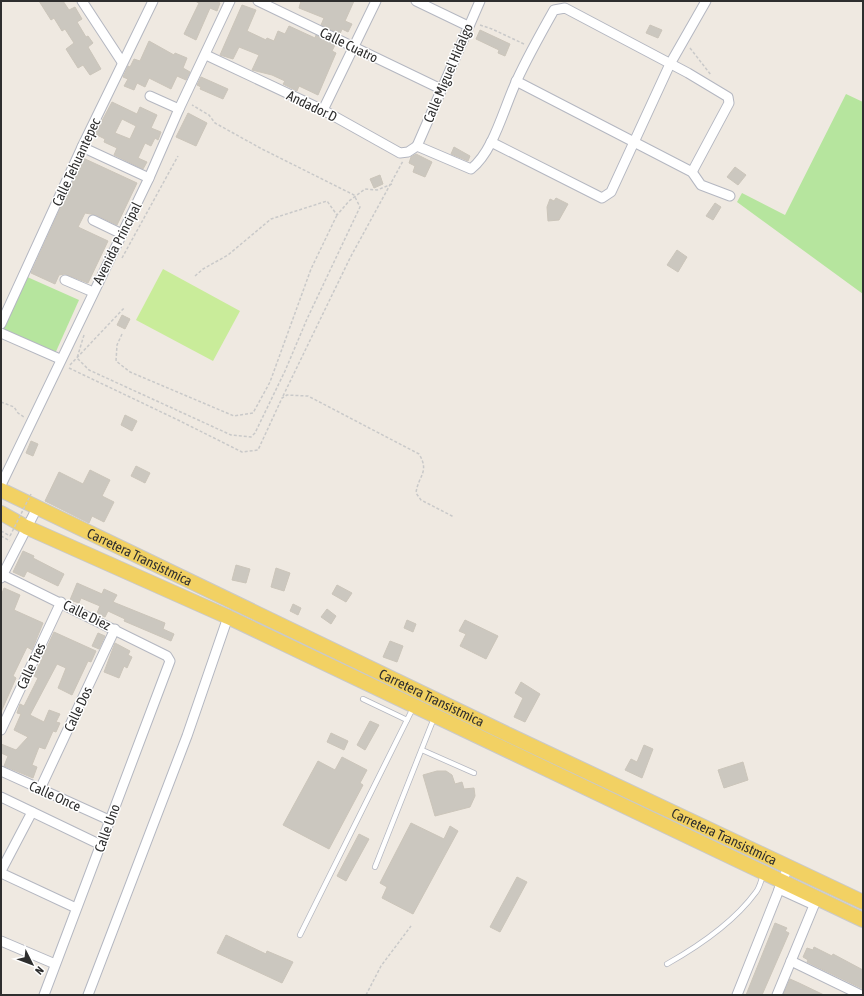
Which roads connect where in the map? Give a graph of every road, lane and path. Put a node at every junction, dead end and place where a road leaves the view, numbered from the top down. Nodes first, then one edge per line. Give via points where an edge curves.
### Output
1 (82, 1) edge
2 (152, 1) edge
3 (230, 1) edge
4 (258, 1) edge
5 (376, 1) edge
6 (416, 1) edge
7 (480, 1) edge
8 (706, 1) edge
9 (468, 26) junction
10 (684, 38) junction
11 (354, 47) junction
12 (533, 48) junction
13 (206, 55) junction
14 (122, 62) junction
15 (670, 64) junction
16 (714, 80) dead end
17 (516, 81) junction
18 (441, 89) junction
19 (150, 96) dead end
20 (181, 105) junction
21 (323, 110) junction
22 (491, 142) junction
23 (634, 144) junction
24 (416, 146) junction
25 (82, 147) junction
26 (408, 152) junction
27 (178, 156) dead end
28 (692, 172) junction
29 (149, 178) junction
30 (392, 184) junction
31 (730, 196) dead end
32 (355, 197) junction
33 (338, 215) junction
34 (93, 220) dead end
35 (122, 234) junction
36 (122, 258) dead end
37 (196, 276) dead end
38 (65, 280) dead end
39 (92, 292) junction
40 (125, 307) dead end
41 (1, 324) edge
42 (86, 332) dead end
43 (1, 333) edge
44 (122, 334) dead end
45 (77, 358) junction
46 (60, 359) junction
47 (282, 398) junction
48 (1, 402) edge
49 (31, 420) junction
50 (1, 485) edge
51 (1, 490) edge
52 (31, 494) dead end
53 (37, 508) junction
54 (1, 513) edge
55 (454, 518) dead end
56 (1, 521) edge
57 (26, 527) junction
58 (1, 531) edge
59 (119, 548) junction
60 (2, 576) edge
61 (61, 602) junction
62 (228, 617) junction
63 (115, 629) junction
64 (170, 661) joint
65 (363, 699) dead end
66 (414, 706) junction
67 (435, 717) junction
68 (407, 720) junction
69 (1, 730) edge
70 (422, 750) junction
71 (1, 771) edge
72 (474, 773) dead end
73 (40, 789) junction
74 (1, 797) edge
75 (32, 812) junction
76 (109, 820) junction
77 (100, 845) junction
78 (375, 867) dead end
79 (788, 867) junction
80 (1, 872) edge
81 (764, 873) junction
82 (780, 885) junction
83 (815, 901) junction
84 (863, 902) edge
85 (863, 906) edge
86 (76, 908) junction
87 (863, 920) edge
88 (411, 926) dead end
89 (300, 935) dead end
90 (1, 940) edge
91 (791, 961) junction
92 (55, 964) junction
93 (667, 964) dead end
94 (44, 995) edge
95 (88, 995) edge
96 (366, 995) edge
97 (737, 995) edge
98 (777, 995) edge
99 (861, 995) edge

1 - 14 street
2 - 14 street, Calle Tehuantepec
3 - 13 street, Avenida Principal
4 - 11 street, Calle Cuatro
5 - 11 street
6 - 9 street
7 - 9 street, Calle Miguel Hidalgo
8 - 10 street
9 - 12 path via 478,24 492,28
9 - 18 street, Calle Miguel Hidalgo
10 - 15 street
10 - 16 path
11 - 18 street, Calle Cuatro
11 - 21 street
12 - 15 street via 554,10 565,8
12 - 17 street
13 - 20 street, Avenida Principal
13 - 21 street, Andador D
14 - 25 street, Calle Tehuantepec
15 - 23 street
15 - 28 street via 728,97 729,103
17 - 22 street
17 - 23 street
18 - 24 street, Calle Miguel Hidalgo
19 - 20 street
20 - 29 street, Avenida Principal
20 - 32 path via 209,115 215,123
21 - 26 street, Andador D via 400,152
22 - 23 street via 602,198 610,192
22 - 24 street via 478,164 471,169
23 - 28 street
24 - 26 street
25 - 29 street
25 - 41 street, Calle Tehuantepec
26 - 30 path
27 - 36 path
28 - 31 street via 701,185
29 - 35 street, Avenida Principal
30 - 32 path via 377,190 365,189
30 - 47 path via 350,258
32 - 33 path
32 - 45 path via 360,207 270,403 251,437 231,435 199,422 89,370
33 - 37 path via 327,201 271,219 228,255
33 - 44 path via 312,269 270,382 253,413 234,416 130,372 116,361 117,345
34 - 35 street
35 - 39 street, Avenida Principal
38 - 39 street
39 - 46 street, Avenida Principal
40 - 45 path
42 - 45 path
43 - 46 street
45 - 47 path via 67,367 242,452 258,450
46 - 49 street, Avenida Principal
47 - 55 path via 287,395 308,396 419,454 424,469 416,494 421,500
48 - 49 path via 14,407 18,413
49 - 50 street, Avenida Principal
51 - 53 main road, Carretera Transistmica
52 - 58 path, bridge via 10,536
53 - 57 street
53 - 59 main road, Carretera Transistmica
54 - 57 main road, Carretera Transistmica
56 - 57 main road via 15,528
57 - 59 main road via 47,521 107,546
57 - 60 street
57 - 62 main road, Carretera Transistmica
59 - 79 main road, Carretera Transistmica
60 - 61 street, Calle Diez
61 - 63 street, Calle Diez
61 - 69 street, Calle Tres
62 - 66 main road, Carretera Transistmica
62 - 95 street via 187,736
63 - 64 street, Calle Diez via 167,656
63 - 73 street, Calle Dos
64 - 76 street, Calle Uno
65 - 68 lane
66 - 67 main road, Carretera Transistmica
66 - 68 lane
67 - 70 lane
67 - 81 main road, Carretera Transistmica
68 - 89 lane
70 - 72 lane
70 - 78 lane
71 - 73 street, Calle Once
73 - 76 street, Calle Once
74 - 75 street, Calle Once
75 - 77 street, Calle Once
75 - 80 street
76 - 77 street, Calle Uno
77 - 86 street, Calle Uno
79 - 82 street
79 - 84 main road, Carretera Transistmica
80 - 86 street
81 - 82 main road, Carretera Transistmica
81 - 93 lane via 757,891 733,917 713,934
82 - 83 main road, Carretera Transistmica
82 - 85 main road via 810,884 851,904
82 - 97 street
83 - 87 main road, Carretera Transistmica
83 - 91 street
86 - 92 street, Calle Uno
88 - 96 path via 381,966
90 - 92 street
91 - 98 street
91 - 99 street
92 - 94 street, Calle Uno

